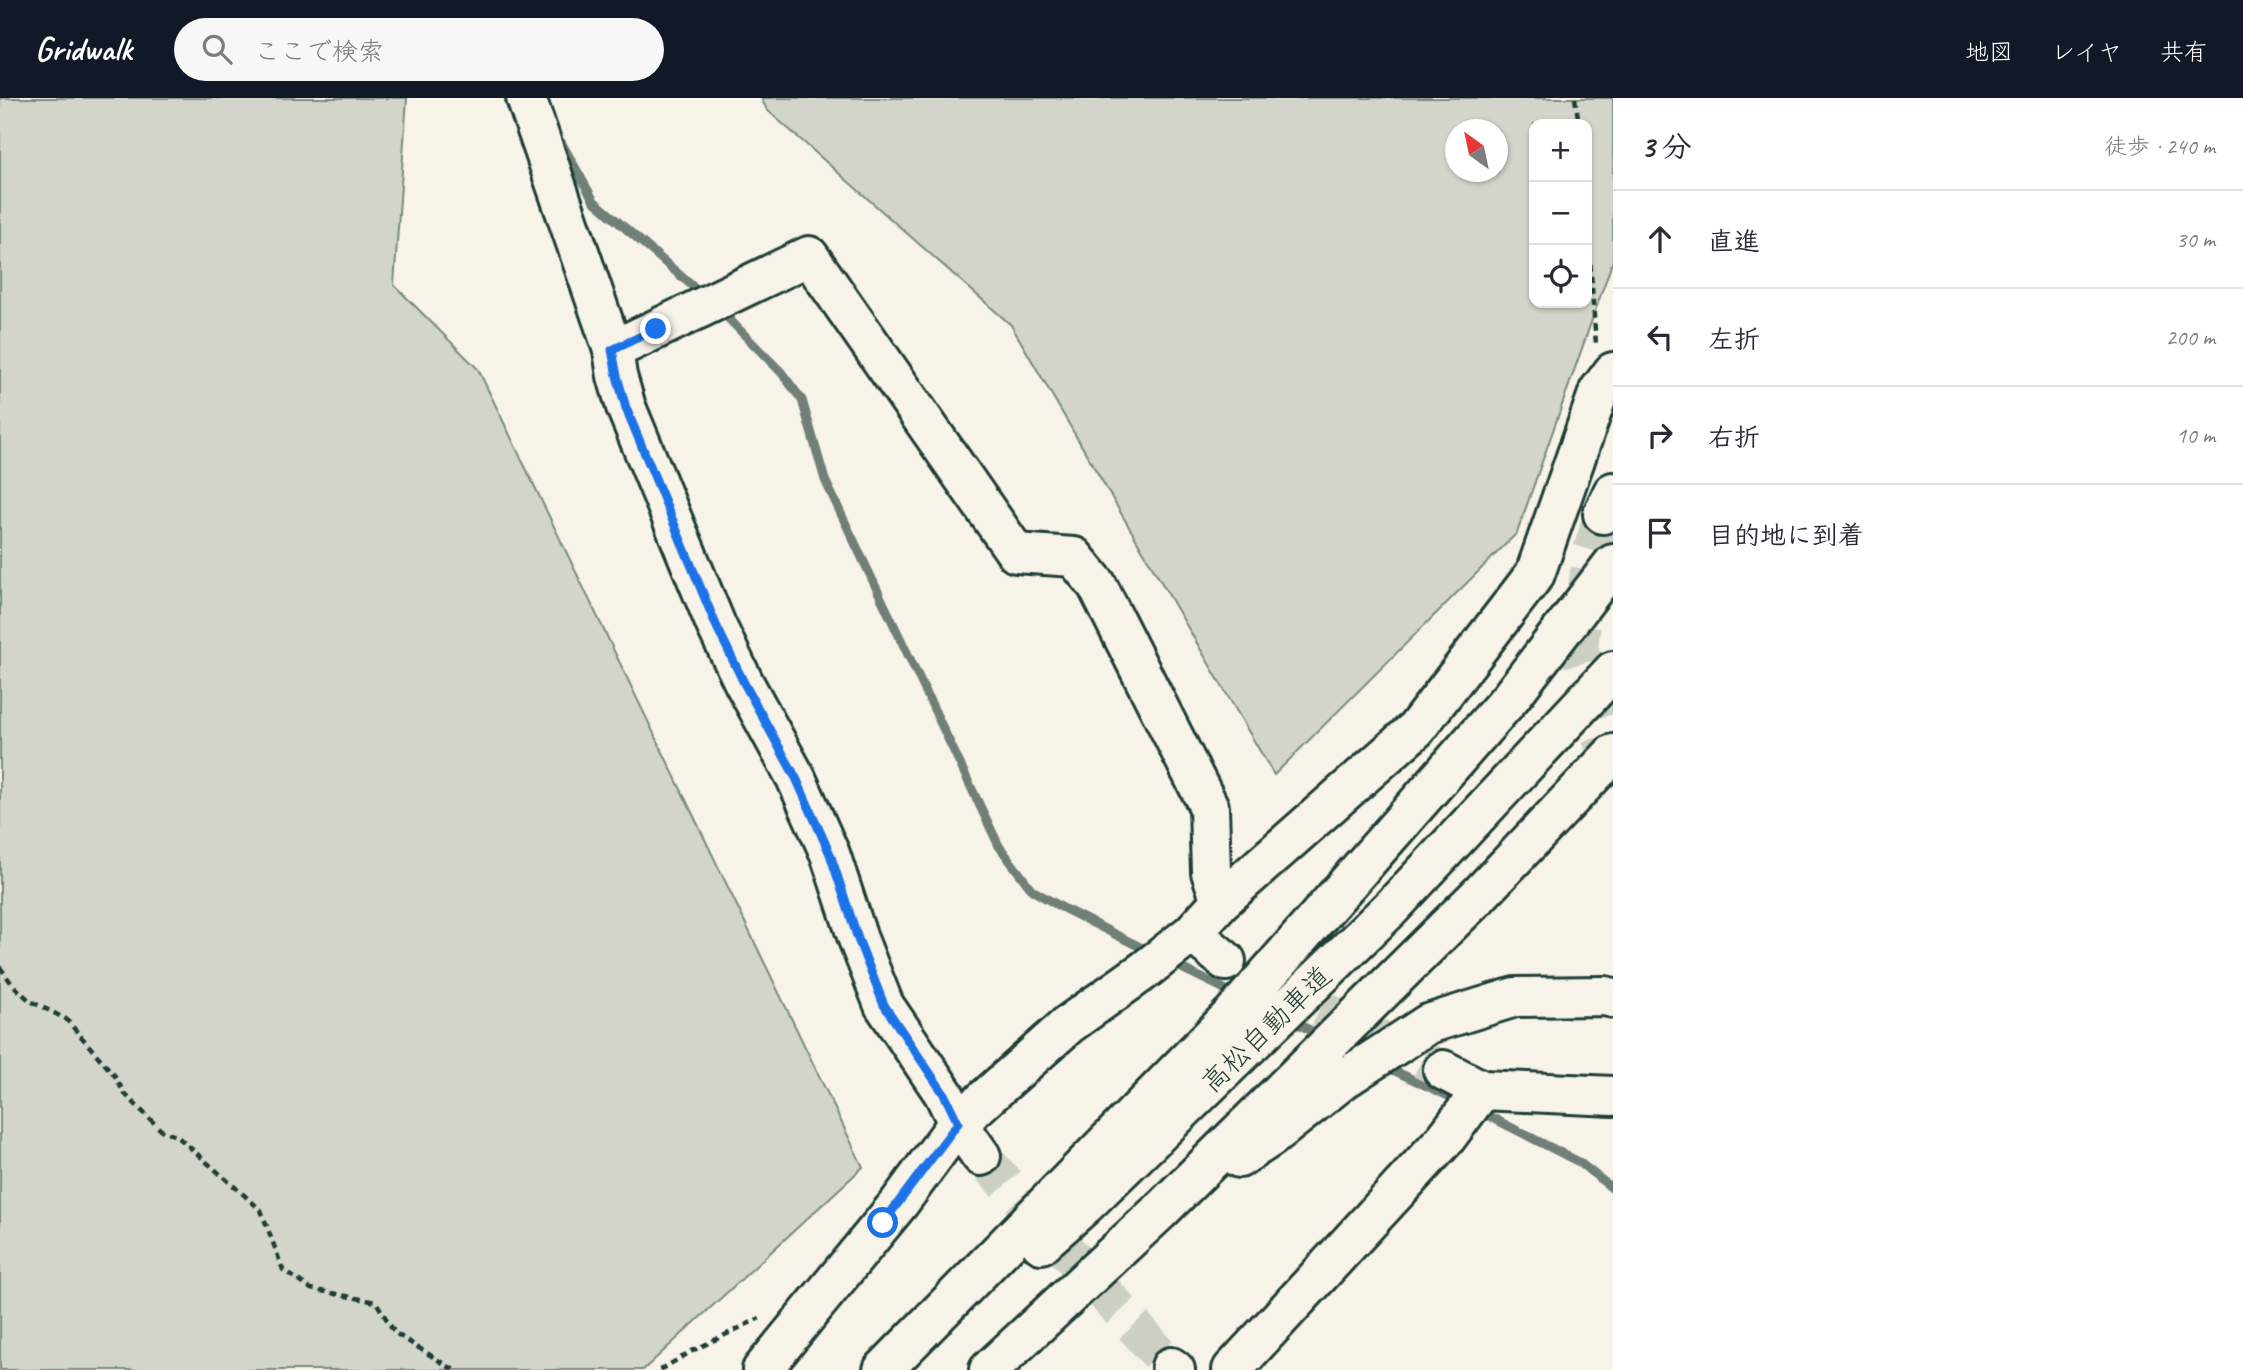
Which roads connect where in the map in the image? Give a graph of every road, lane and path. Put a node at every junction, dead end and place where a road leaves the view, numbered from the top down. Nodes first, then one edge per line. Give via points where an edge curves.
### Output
1 (526, 98) edge
2 (1575, 98) edge
3 (1578, 119) edge
4 (1590, 245) edge
5 (612, 350) junction
6 (1606, 382) edge
7 (1613, 564) edge
8 (1613, 671) edge
9 (1613, 754) edge
10 (1221, 901) junction
11 (1192, 933) junction
12 (1226, 961) dead end
13 (0, 967) edge
14 (1613, 998) edge
15 (1443, 1070) tunnel mouth
16 (1482, 1090) junction
17 (1613, 1096) edge
18 (958, 1123) junction
19 (981, 1156) tunnel mouth
20 (1159, 1212) junction
21 (765, 1316) dead end
22 (454, 1370) edge
23 (660, 1370) edge
24 (762, 1370) edge
25 (883, 1370) edge
26 (902, 1370) edge
27 (989, 1370) edge
28 (1232, 1370) edge

1 - 5 main road
2 - 3 path
4 - 6 path
5 - 10 main road via 809,256 1016,553 1074,557 1097,585 1209,807 1212,872
5 - 18 main road via 626,408 722,637 830,854 884,1005 944,1094
6 - 10 main road via 1535,574 1416,729
7 - 25 main road via 1510,698 1232,1015
8 - 26 main road, 高松自動車道 via 1392,907 1086,1204
9 - 20 main road, 高松自動車道 via 1480,894
10 - 11 main road
11 - 12 main road
11 - 18 main road via 1069,1024
13 - 22 path via 30,1001 66,1019 124,1093 161,1130 178,1137 261,1209 283,1270 311,1289 376,1303 395,1333
14 - 20 main road via 1516,997 1428,1024
15 - 16 main road
16 - 17 main road
16 - 28 main road via 1446,1138
18 - 19 main road
18 - 24 main road via 900,1202
20 - 27 main road, 高松自動車道
21 - 23 path

